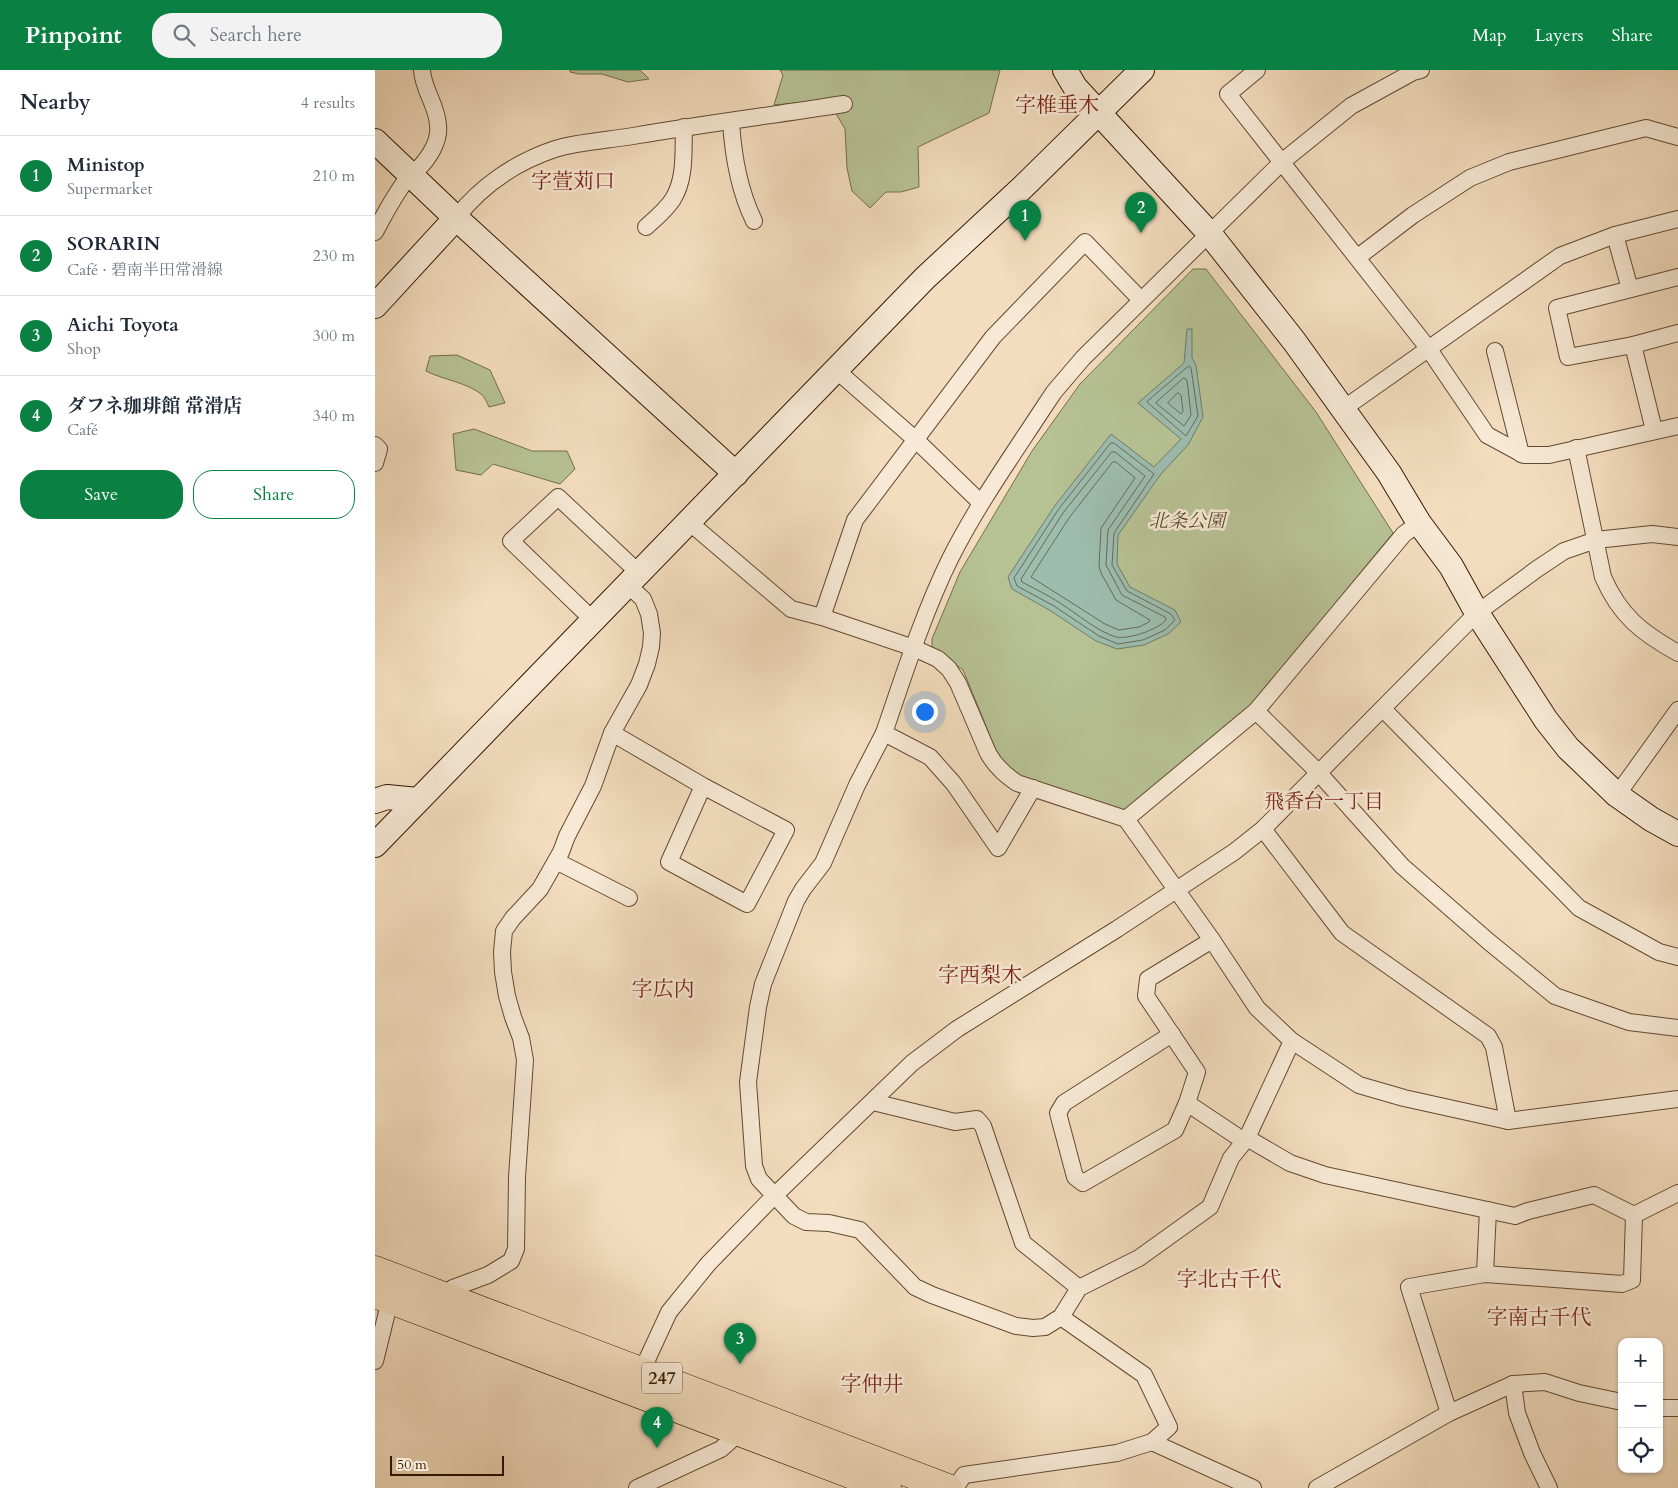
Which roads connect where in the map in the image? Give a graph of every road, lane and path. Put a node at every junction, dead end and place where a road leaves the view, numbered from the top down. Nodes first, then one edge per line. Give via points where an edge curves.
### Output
1 (422, 70) edge
2 (1065, 70) edge
3 (1142, 70) edge
4 (1257, 70) edge
5 (1421, 70) edge
6 (844, 104) dead end
7 (1098, 112) junction
8 (731, 121) junction
9 (684, 127) junction
10 (1678, 137) edge
11 (375, 141) edge
12 (1283, 161) junction
13 (411, 175) junction
14 (456, 218) junction
15 (1678, 219) edge
16 (754, 221) dead end
17 (646, 227) dead end
18 (375, 232) edge
19 (1209, 233) junction
20 (1615, 235) junction
21 (1358, 257) junction
22 (1678, 277) edge
23 (1630, 290) junction
24 (1141, 300) junction
25 (375, 306) edge
26 (1678, 333) edge
27 (1633, 345) junction
28 (1428, 348) junction
29 (1495, 350) dead end
30 (836, 370) junction
31 (1343, 409) junction
32 (1678, 426) edge
33 (1654, 430) junction
34 (916, 440) junction
35 (375, 445) edge
36 (1577, 448) junction
37 (1521, 454) junction
38 (375, 463) edge
39 (736, 474) junction
40 (981, 503) junction
41 (689, 522) junction
42 (1419, 523) junction
43 (1678, 537) edge
44 (1596, 540) junction
45 (634, 579) junction
46 (1477, 613) junction
47 (823, 617) junction
48 (594, 621) junction
49 (913, 648) junction
50 (1678, 653) edge
51 (1383, 709) junction
52 (1678, 710) edge
53 (1256, 711) junction
54 (613, 733) junction
55 (884, 733) junction
56 (1319, 772) junction
57 (703, 786) junction
58 (1033, 788) junction
59 (1617, 795) junction
60 (418, 800) junction
61 (375, 801) edge
62 (1126, 819) junction
63 (1263, 829) junction
64 (1678, 834) edge
65 (375, 845) edge
66 (557, 861) junction
67 (1175, 890) junction
68 (629, 898) dead end
69 (1212, 940) junction
70 (1678, 957) edge
71 (1678, 1028) edge
72 (1172, 1034) junction
73 (1292, 1040) junction
74 (1678, 1099) edge
75 (873, 1102) junction
76 (1187, 1103) junction
77 (1508, 1121) junction
78 (1246, 1140) junction
79 (1678, 1193) edge
80 (774, 1196) junction
81 (1488, 1210) junction
82 (1634, 1215) junction
83 (375, 1270) edge
84 (1485, 1274) junction
85 (1079, 1288) junction
86 (445, 1296) junction
87 (382, 1297) edge
88 (1061, 1317) junction
89 (375, 1361) edge
90 (637, 1381) junction
91 (1513, 1384) junction
92 (1618, 1401) edge
93 (1663, 1408) edge
94 (1678, 1408) edge
95 (1449, 1412) junction
96 (734, 1431) junction
97 (1152, 1442) junction
98 (637, 1488) edge
99 (887, 1488) edge
100 (948, 1488) edge
101 (955, 1488) edge
102 (1253, 1488) edge
103 (1317, 1488) edge
104 (1549, 1488) edge

1 - 13 street via 424,87 436,113 438,136 424,161
2 - 7 street via 1075,87
3 - 7 street
4 - 12 street via 1228,94
5 - 12 street via 1351,106
6 - 8 street
7 - 19 street
7 - 30 street via 925,278
8 - 9 street
8 - 16 street via 742,192
9 - 14 street via 556,149 534,157 484,188
9 - 17 street via 680,182 673,200
10 - 21 street via 1646,128 1509,162 1470,178 1413,215
11 - 13 street
12 - 19 street
12 - 21 street
13 - 14 street
13 - 18 street
14 - 25 street
14 - 39 street
15 - 20 street
19 - 24 street
19 - 31 street
20 - 23 street
20 - 28 street via 1560,256
21 - 28 street
22 - 23 street
23 - 27 street via 1557,308 1568,357
24 - 34 street via 1085,242 993,337
24 - 40 street via 1054,392
26 - 27 street
27 - 33 street
28 - 31 street
28 - 37 street via 1487,435
29 - 37 street
30 - 34 street
30 - 39 street
31 - 42 street via 1389,473
32 - 33 street
33 - 36 street
34 - 40 street
34 - 47 street via 855,520
35 - 38 street via 379,449
36 - 37 street via 1549,454
36 - 44 street
39 - 41 street
40 - 49 street via 942,577
41 - 45 street
41 - 47 street via 791,610
42 - 46 street via 1451,566
42 - 53 street via 1404,534
43 - 44 street via 1652,534
44 - 46 street via 1564,551
44 - 50 street via 1603,577 1623,613 1653,639
45 - 48 street
45 - 48 street via 558,497 511,541
45 - 54 street via 649,614 651,647 639,685
46 - 51 street
46 - 59 street via 1567,748
47 - 49 street
48 - 60 street
49 - 55 street
49 - 58 street via 938,659 949,669 992,761 1017,783
51 - 56 street
51 - 70 street via 1579,908 1659,952
52 - 59 street
53 - 56 street
53 - 62 street
54 - 57 street
54 - 66 street via 593,786
55 - 58 street via 930,757 954,784 998,848
55 - 80 street via 823,863 796,901 763,984 748,1082 750,1122 754,1166 759,1179
56 - 63 street
56 - 71 street via 1402,866 1555,996 1629,1022
57 - 57 street via 786,830 747,904 669,862
58 - 62 street
59 - 64 street
60 - 61 street via 387,797
60 - 65 street
62 - 67 street
63 - 67 street
63 - 77 street via 1342,933 1488,1036
66 - 68 street
66 - 86 street via 540,889 513,918 504,938 503,972 507,996 525,1060 516,1250 511,1261 488,1275 453,1288
67 - 69 street
67 - 75 street via 957,1029 912,1063
69 - 72 street via 1148,979 1146,996
69 - 73 street via 1257,1008
72 - 76 street via 1197,1072
72 - 76 street via 1064,1103 1058,1113 1075,1178 1083,1183 1175,1130
73 - 77 street via 1359,1085
73 - 78 street
74 - 77 street
75 - 80 street
75 - 85 street via 955,1122 977,1119 983,1126 1023,1243
76 - 78 street
78 - 81 street via 1290,1163 1325,1175
78 - 85 street via 1231,1158 1210,1207 1139,1258
79 - 82 street
80 - 88 street via 794,1216 806,1222 860,1230 915,1287 932,1295 1016,1326 1045,1327
80 - 90 street via 708,1264 669,1312
81 - 82 street via 1515,1216 1595,1196
81 - 84 street
82 - 84 street via 1632,1280 1622,1284
83 - 86 highway, 247
84 - 95 street via 1409,1287
85 - 88 street
86 - 90 highway, 247
87 - 89 street
87 - 90 highway, 247
88 - 97 street via 1144,1375 1169,1428
90 - 96 highway, 247
90 - 100 highway, 247
91 - 92 street via 1545,1382
91 - 95 street
91 - 104 street via 1517,1413
93 - 94 street
95 - 103 street
96 - 98 street via 730,1441 721,1449
96 - 99 highway, 247
97 - 101 street via 1117,1453 964,1475
97 - 102 street

